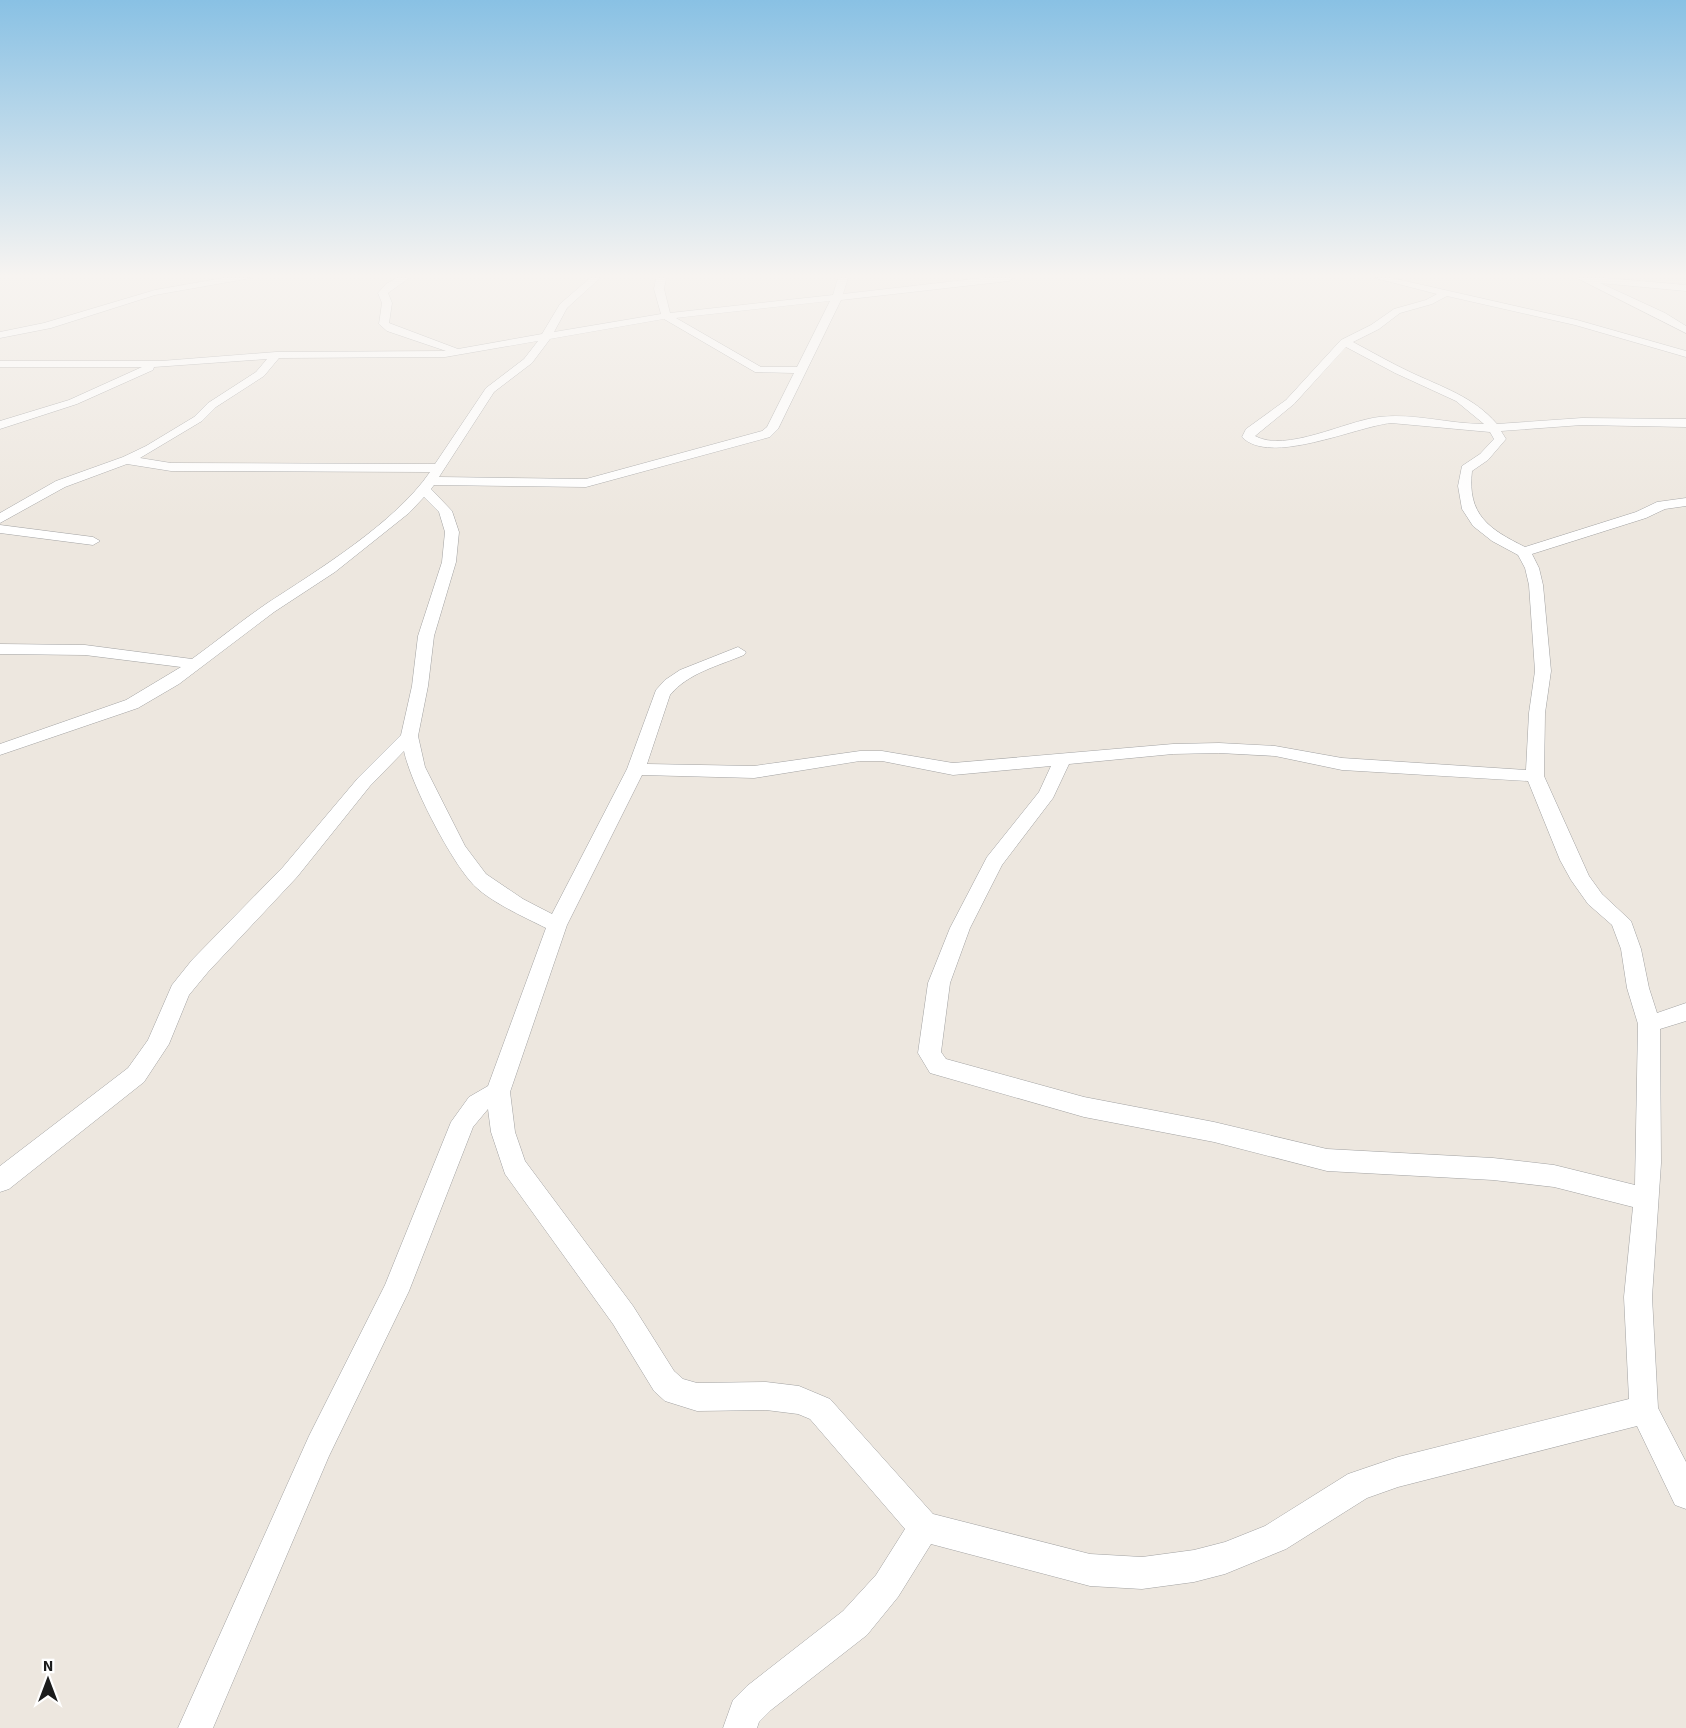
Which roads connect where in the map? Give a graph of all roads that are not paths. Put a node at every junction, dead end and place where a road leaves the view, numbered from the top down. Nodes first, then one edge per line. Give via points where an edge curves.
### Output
1 (223, 359) edge
2 (273, 359) edge
3 (530, 359) edge
4 (739, 359) edge
5 (807, 359) edge
6 (1330, 359) edge
7 (1376, 359) edge
8 (160, 363) junction
9 (0, 364) edge
10 (801, 370) junction
11 (1686, 423) edge
12 (0, 425) edge
13 (1494, 428) junction
14 (127, 460) junction
15 (440, 468) junction
16 (427, 486) junction
17 (1686, 502) edge
18 (0, 519) edge
19 (0, 529) edge
20 (93, 541) dead end
21 (1524, 552) junction
22 (0, 649) edge
23 (738, 652) dead end
24 (196, 664) junction
25 (409, 736) junction
26 (0, 750) edge
27 (1062, 760) junction
28 (636, 769) junction
29 (1535, 776) junction
30 (557, 925) junction
31 (1686, 1012) edge
32 (1649, 1024) junction
33 (498, 1092) junction
34 (0, 1181) edge
35 (1646, 1199) junction
36 (1644, 1410) junction
37 (1686, 1494) edge
38 (924, 1527) junction
39 (195, 1728) edge
40 (740, 1728) edge

1 - 8 street
2 - 14 street via 260,374 212,405 198,419
3 - 15 street via 490,390
4 - 10 street via 759,370
5 - 10 street
6 - 13 street via 1290,402 1250,432 1252,442 1296,441 1387,419
7 - 13 street via 1474,406
8 - 9 street
8 - 12 street via 73,402
10 - 16 street via 772,429 759,437 586,483
11 - 13 street via 1594,421
13 - 21 street via 1500,439 1495,447 1466,470 1464,486 1469,509 1478,523 1497,538
14 - 15 street via 182,467
14 - 18 street via 59,483
15 - 16 street
16 - 24 street via 404,510 330,569 268,609
16 - 25 street via 445,511 452,532 449,562 426,636
17 - 21 street via 1662,505
19 - 20 street
21 - 29 street via 1536,585 1543,671
22 - 24 street via 85,650
23 - 28 street via 671,683 662,694
24 - 26 street via 132,704
25 - 30 street via 416,767 457,848 479,879
25 - 34 street via 364,782 290,872 200,966 180,991 158,1044 136,1075
27 - 28 street via 953,769 882,756 860,756 754,772
27 - 29 street via 1219,748 1275,751 1342,764
27 - 35 street via 1047,794 994,862 960,928 939,983 929,1053 938,1066 1084,1107 1214,1132 1327,1160 1554,1176
28 - 30 street
29 - 32 street via 1581,880 1595,899 1621,921 1627,934
30 - 33 street
31 - 32 street
32 - 35 street
33 - 38 street via 514,1166 623,1315 663,1381 675,1391 697,1397 799,1400 820,1409
33 - 39 street via 477,1104 464,1122 396,1291 320,1446
35 - 36 street via 1638,1297
36 - 37 street
36 - 38 street via 1359,1485 1275,1538 1194,1566 1142,1573 1090,1570
38 - 40 street via 887,1586 855,1623 759,1698 745,1712

